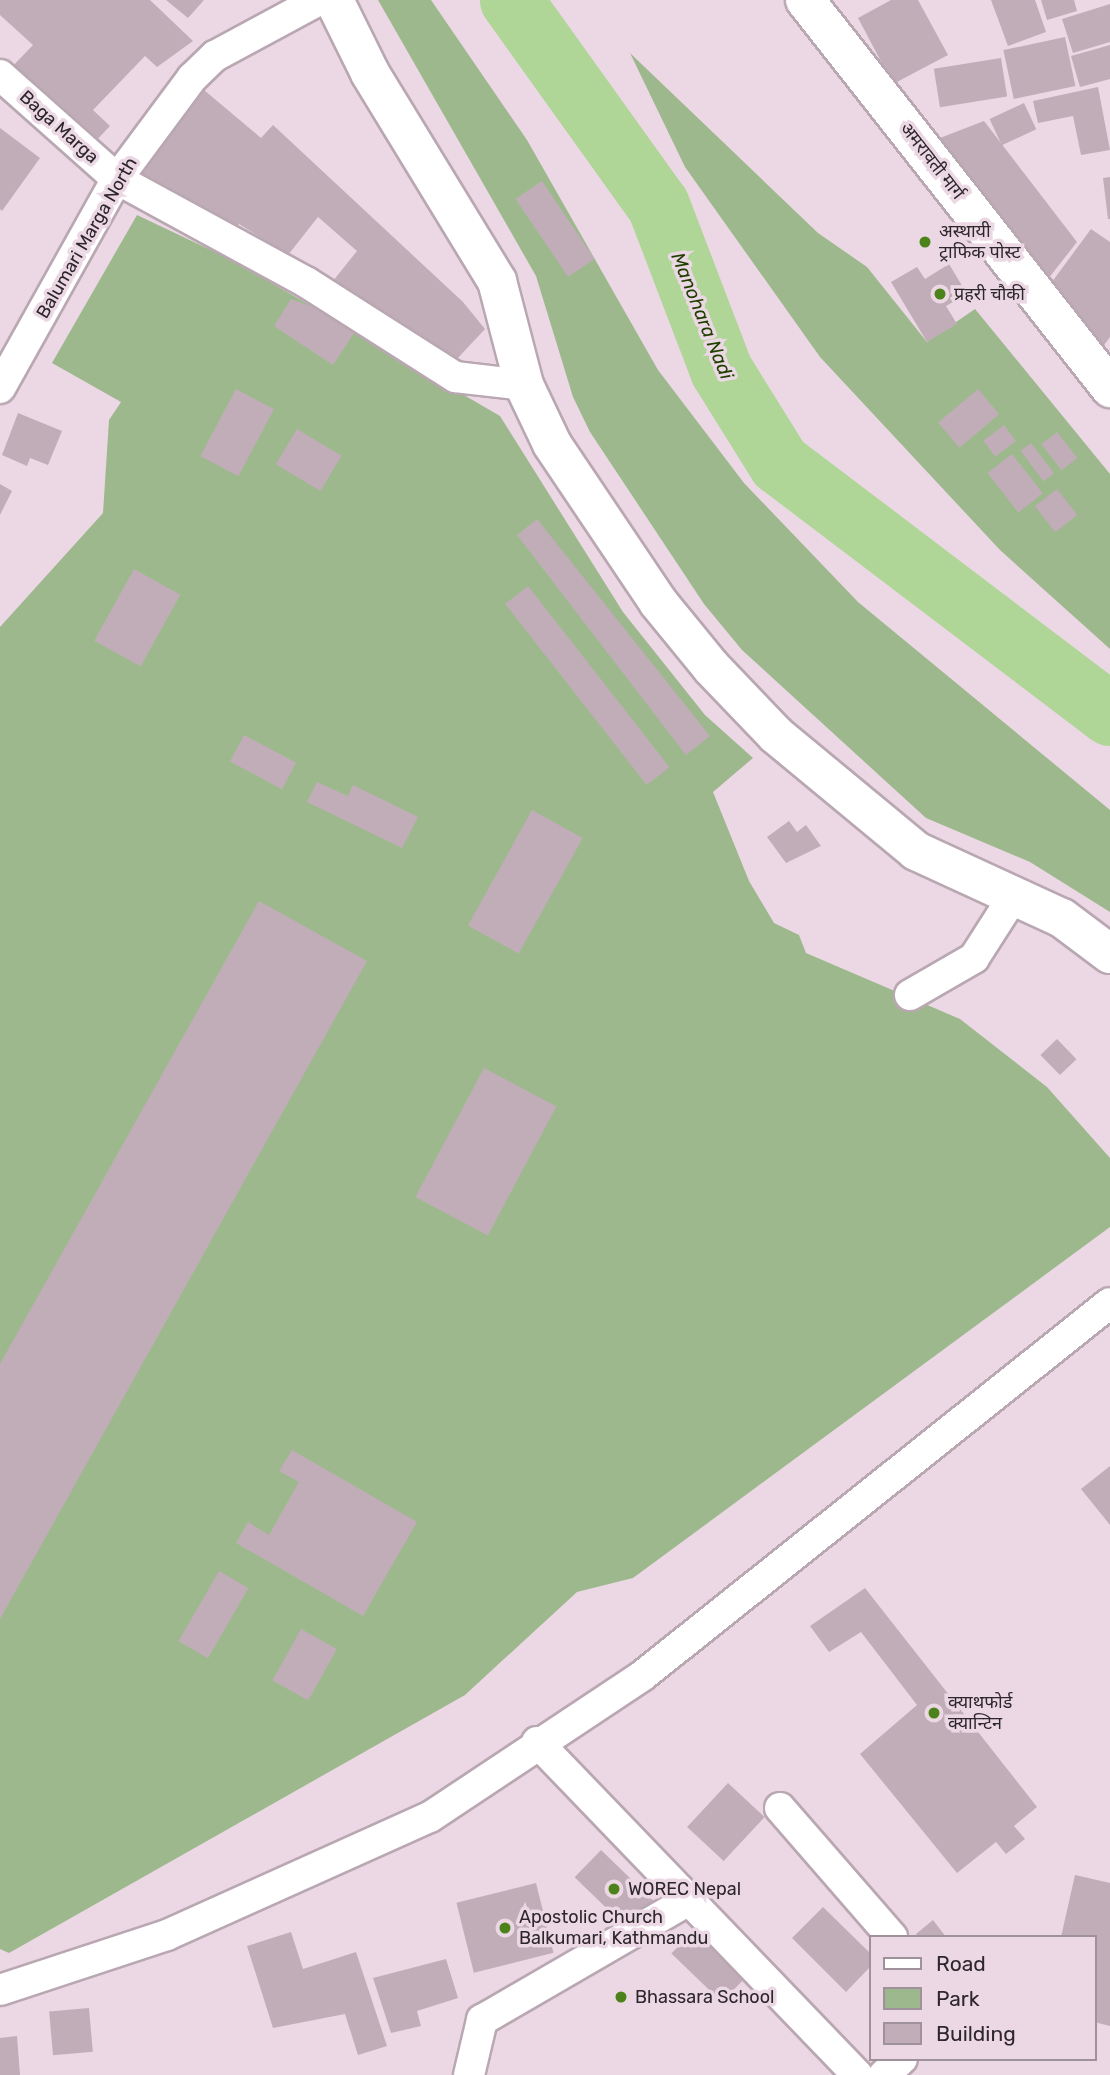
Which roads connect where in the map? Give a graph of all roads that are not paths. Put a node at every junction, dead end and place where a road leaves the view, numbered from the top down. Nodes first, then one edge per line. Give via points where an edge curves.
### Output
1 (319, 0) edge
2 (334, 0) edge
3 (805, 0) edge
4 (0, 75) edge
5 (117, 179) junction
6 (524, 385) junction
7 (0, 388) edge
8 (1110, 388) edge
9 (1015, 894) junction
10 (1110, 954) edge
11 (909, 995) dead end
12 (1110, 1303) edge
13 (537, 1742) junction
14 (780, 1808) dead end
15 (689, 1900) junction
16 (890, 1935) edge
17 (0, 1990) edge
18 (900, 2061) edge
19 (468, 2075) edge
20 (857, 2075) edge
21 (884, 2075) edge

1 - 5 street, Balumari Marga North via 215,56 192,78
2 - 6 main road via 370,73 497,281
3 - 8 main road, अमरावती मार्ग
4 - 5 street, Baga Marga
5 - 6 street, Baga Marga via 306,282 456,377
5 - 7 street, Balumari Marga North
6 - 9 main road via 552,444 658,602 766,726 916,851
9 - 10 main road
9 - 11 street via 974,958
12 - 13 street via 653,1667
13 - 15 street
13 - 17 street via 430,1817 167,1935
14 - 16 street
15 - 19 street via 482,2020
15 - 20 street
18 - 21 street

